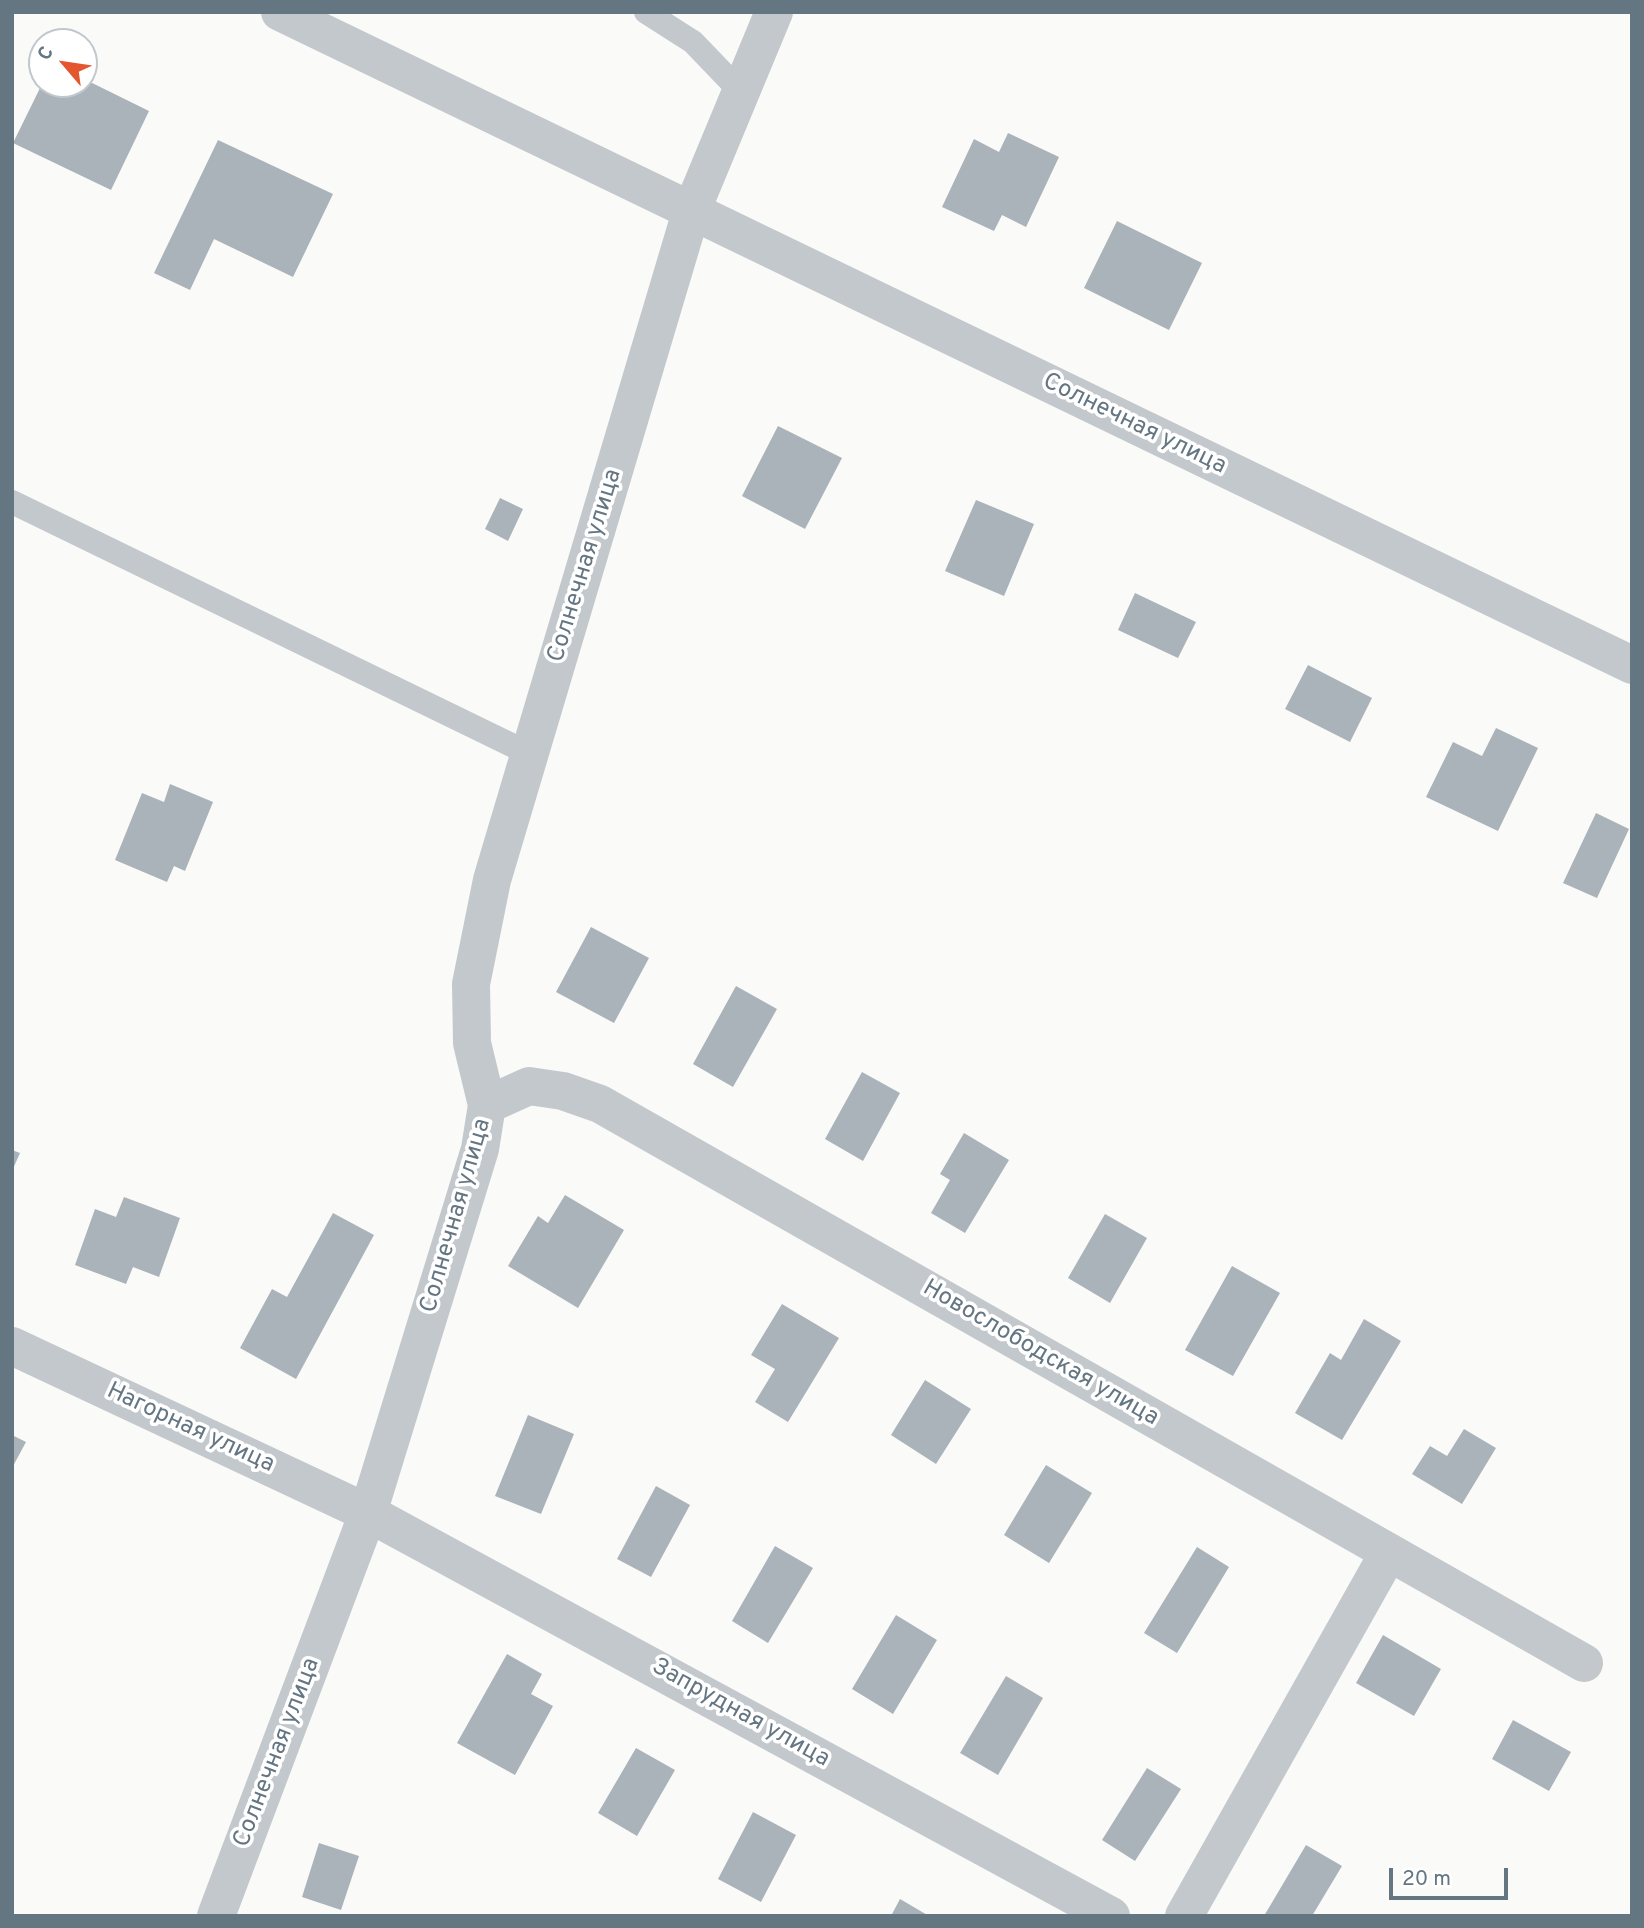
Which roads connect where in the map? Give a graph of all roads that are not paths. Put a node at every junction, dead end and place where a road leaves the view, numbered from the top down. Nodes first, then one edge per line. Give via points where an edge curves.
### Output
1 (280, 12) edge
2 (646, 12) edge
3 (774, 12) edge
4 (741, 92) junction
5 (691, 212) junction
6 (12, 502) edge
7 (1632, 665) edge
8 (530, 754) junction
9 (488, 1105) junction
10 (12, 1346) edge
11 (369, 1513) junction
12 (1389, 1552) junction
13 (1584, 1663) dead end
14 (216, 1916) edge
15 (1111, 1916) edge
16 (1184, 1916) edge

1 - 5 street
2 - 4 lane via 693,42
3 - 4 street
4 - 5 street
5 - 7 street, Солнечная улица
5 - 8 street, Солнечная улица
6 - 8 lane
8 - 9 street, Солнечная улица via 492,880 471,984 472,1042
9 - 11 street, Солнечная улица via 480,1149
9 - 12 street, Новослободская улица via 529,1086 563,1091 600,1104
10 - 11 street, Нагорная улица
11 - 14 street, Солнечная улица
11 - 15 street, Запрудная улица
12 - 13 street, Новослободская улица
12 - 16 street

